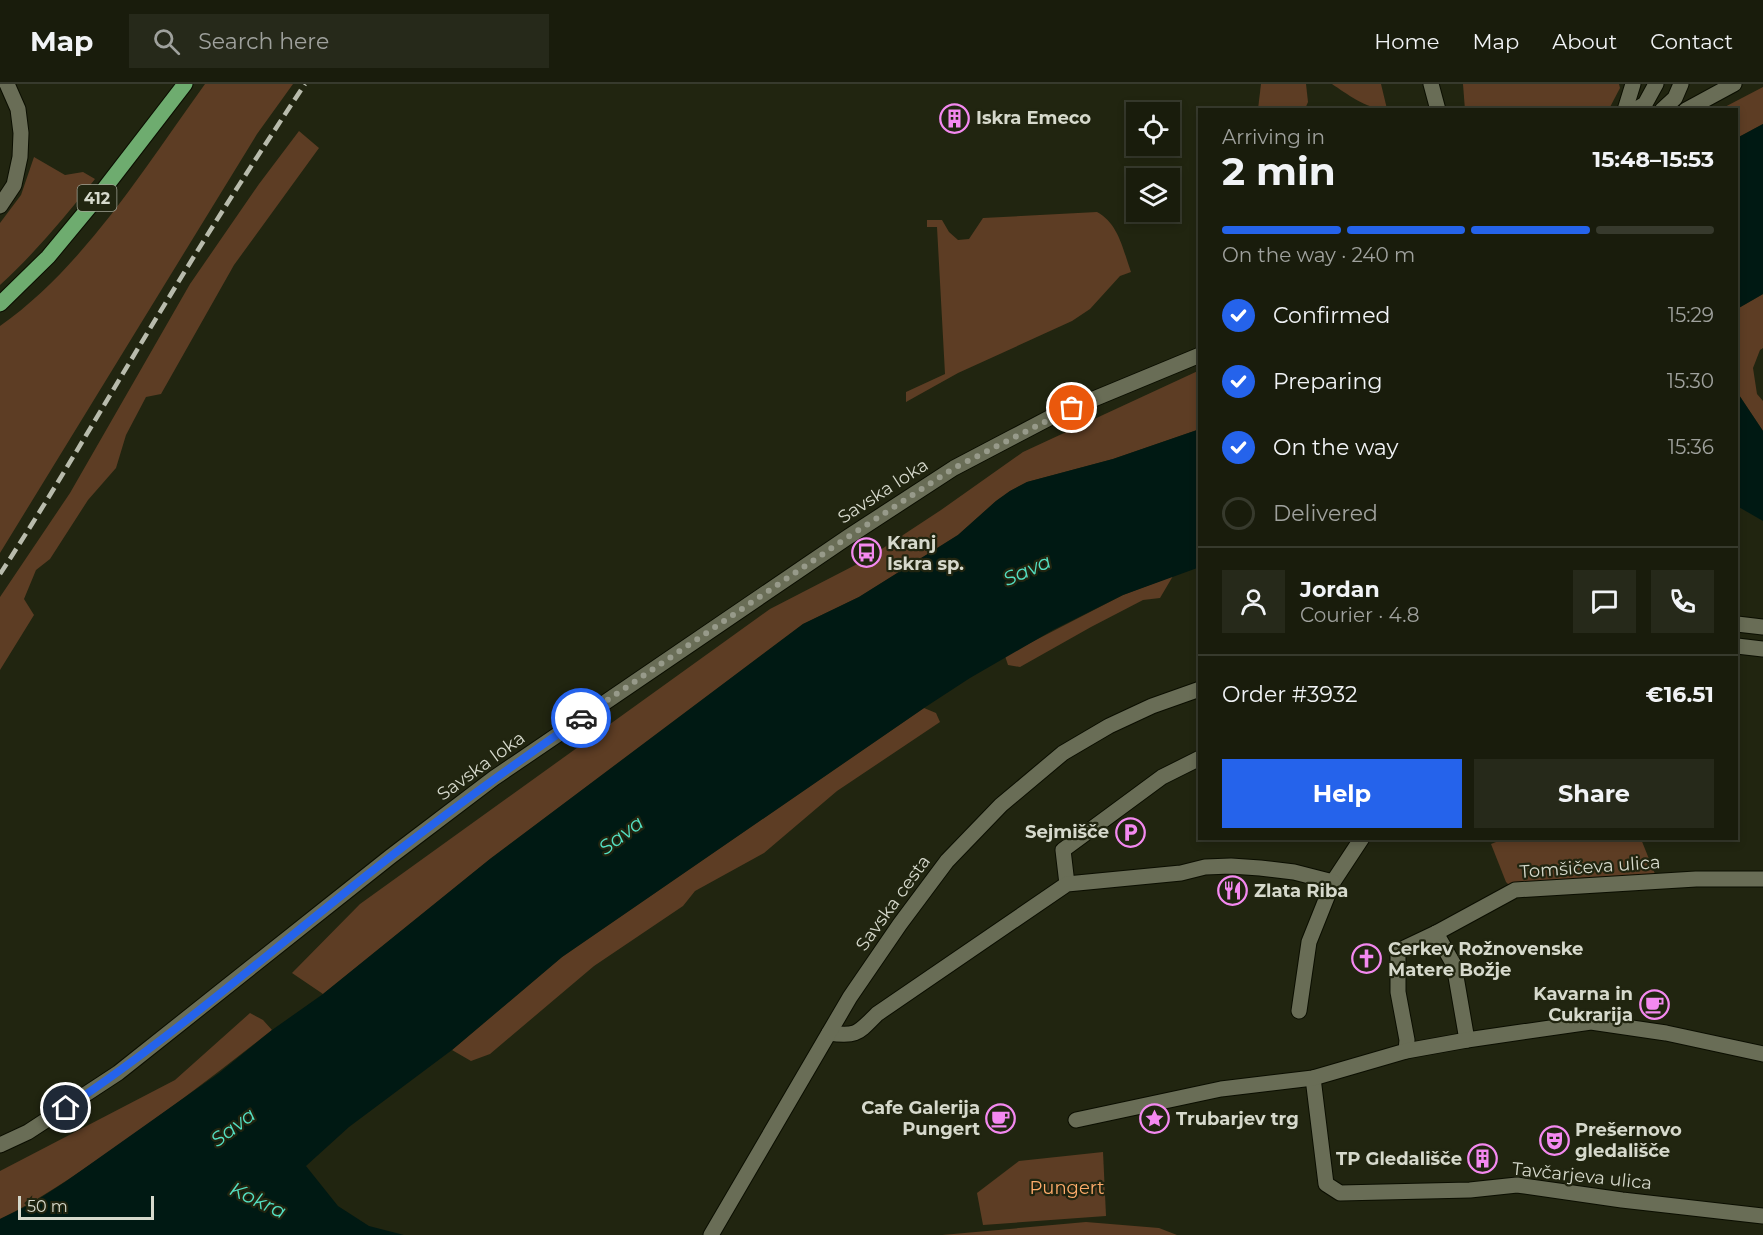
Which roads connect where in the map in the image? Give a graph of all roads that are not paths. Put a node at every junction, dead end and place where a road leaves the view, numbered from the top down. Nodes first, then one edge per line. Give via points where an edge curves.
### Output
1 (7, 84) edge
2 (185, 84) edge
3 (1431, 84) edge
4 (1633, 84) edge
5 (1656, 84) edge
6 (1681, 84) edge
7 (1734, 84) edge
8 (1437, 108) edge
9 (1626, 108) edge
10 (1638, 108) edge
11 (1664, 108) edge
12 (1690, 108) edge
13 (0, 206) edge
14 (0, 304) edge
15 (1198, 356) edge
16 (1738, 624) edge
17 (1763, 627) edge
18 (1738, 645) edge
19 (1763, 649) edge
20 (1198, 690) edge
21 (1198, 759) edge
22 (1361, 840) edge
23 (1763, 879) edge
24 (1333, 882) junction
25 (1066, 884) junction
26 (1436, 933) junction
27 (1299, 1011) dead end
28 (829, 1033) junction
29 (1467, 1040) junction
30 (1406, 1051) junction
31 (1763, 1054) edge
32 (1313, 1078) junction
33 (1076, 1120) dead end
34 (0, 1145) edge
35 (1763, 1216) edge
36 (711, 1235) edge

1 - 13 street via 18,109 20,157 14,185
2 - 14 main road, 412 via 48,257
3 - 8 street
4 - 9 street
5 - 10 street
6 - 11 street via 1675,98
7 - 12 street
15 - 34 street, Savska loka via 1055,415 954,468 848,537 494,778 118,1073 28,1132
16 - 17 street
18 - 19 street
20 - 28 street, Savska cesta via 1109,726 1063,753 1001,805 947,861 900,924
21 - 25 street via 1162,777 1063,850
22 - 24 street
23 - 26 street, Tomšičeva ulica via 1515,890
24 - 25 street via 1294,872 1231,866
24 - 27 street via 1309,942
25 - 28 street via 854,1034
26 - 29 street via 1454,965
26 - 30 street, Tomšičeva ulica via 1398,951 1398,992
28 - 36 street, Savska cesta
29 - 30 street
29 - 31 street via 1599,1023
30 - 32 street
32 - 33 street via 1221,1089
32 - 35 street, Tavčarjeva ulica via 1326,1184 1340,1193 1517,1185

